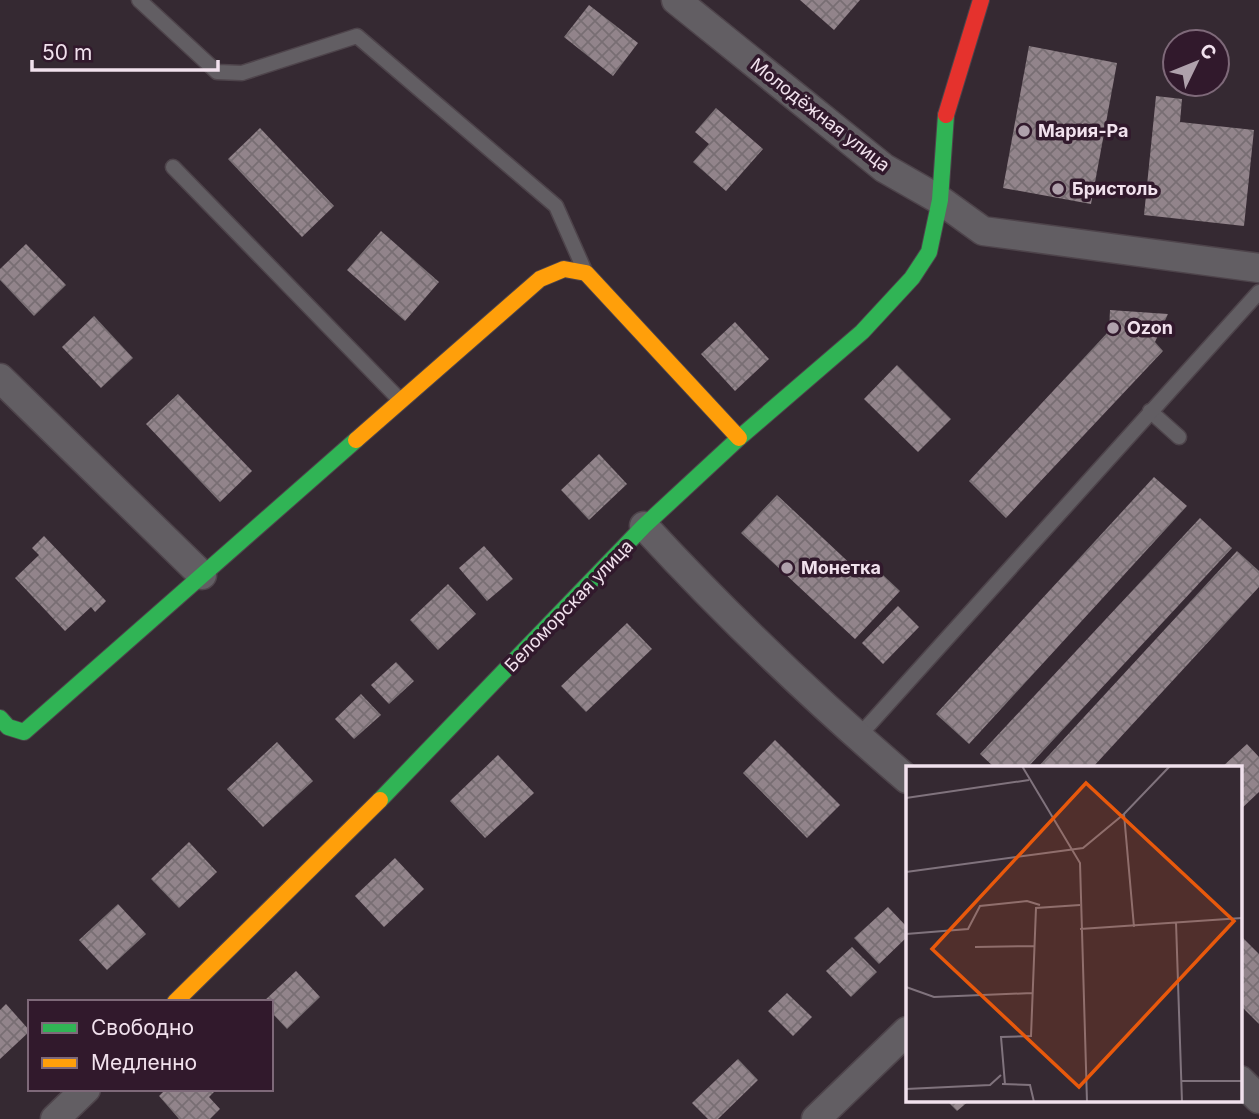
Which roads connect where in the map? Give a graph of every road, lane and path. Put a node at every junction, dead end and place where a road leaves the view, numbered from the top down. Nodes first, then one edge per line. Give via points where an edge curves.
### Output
1 (139, 0) edge
2 (676, 0) edge
3 (981, 0) edge
4 (173, 167) dead end
5 (940, 200) junction
6 (1259, 268) edge
7 (586, 273) junction
8 (1259, 292) edge
9 (0, 378) edge
10 (402, 402) junction
11 (1150, 411) junction
12 (1179, 437) dead end
13 (739, 438) junction
14 (644, 526) junction
15 (202, 575) junction
16 (0, 718) edge
17 (858, 737) junction
18 (906, 778) edge
19 (177, 1000) edge
20 (906, 1032) edge
21 (1242, 1082) edge
22 (84, 1091) edge
23 (1259, 1099) edge
24 (55, 1119) edge
25 (816, 1119) edge

1 - 7 lane via 218,72 242,73 357,36 556,206
2 - 5 street, Молодёжная улица via 884,168
3 - 5 street, Беломорская улица via 944,123
4 - 10 lane
5 - 6 street, Молодёжная улица via 983,231
5 - 13 street, Беломорская улица via 929,252 912,278 862,332
7 - 10 street via 564,270 540,279
7 - 13 street
8 - 11 lane
9 - 15 street
10 - 15 street
11 - 12 lane
11 - 17 lane
13 - 14 street, Беломорская улица
14 - 17 street
14 - 19 street, Беломорская улица via 409,772
15 - 16 street via 24,732 8,727
17 - 18 street
20 - 25 street
21 - 23 street
22 - 24 street

